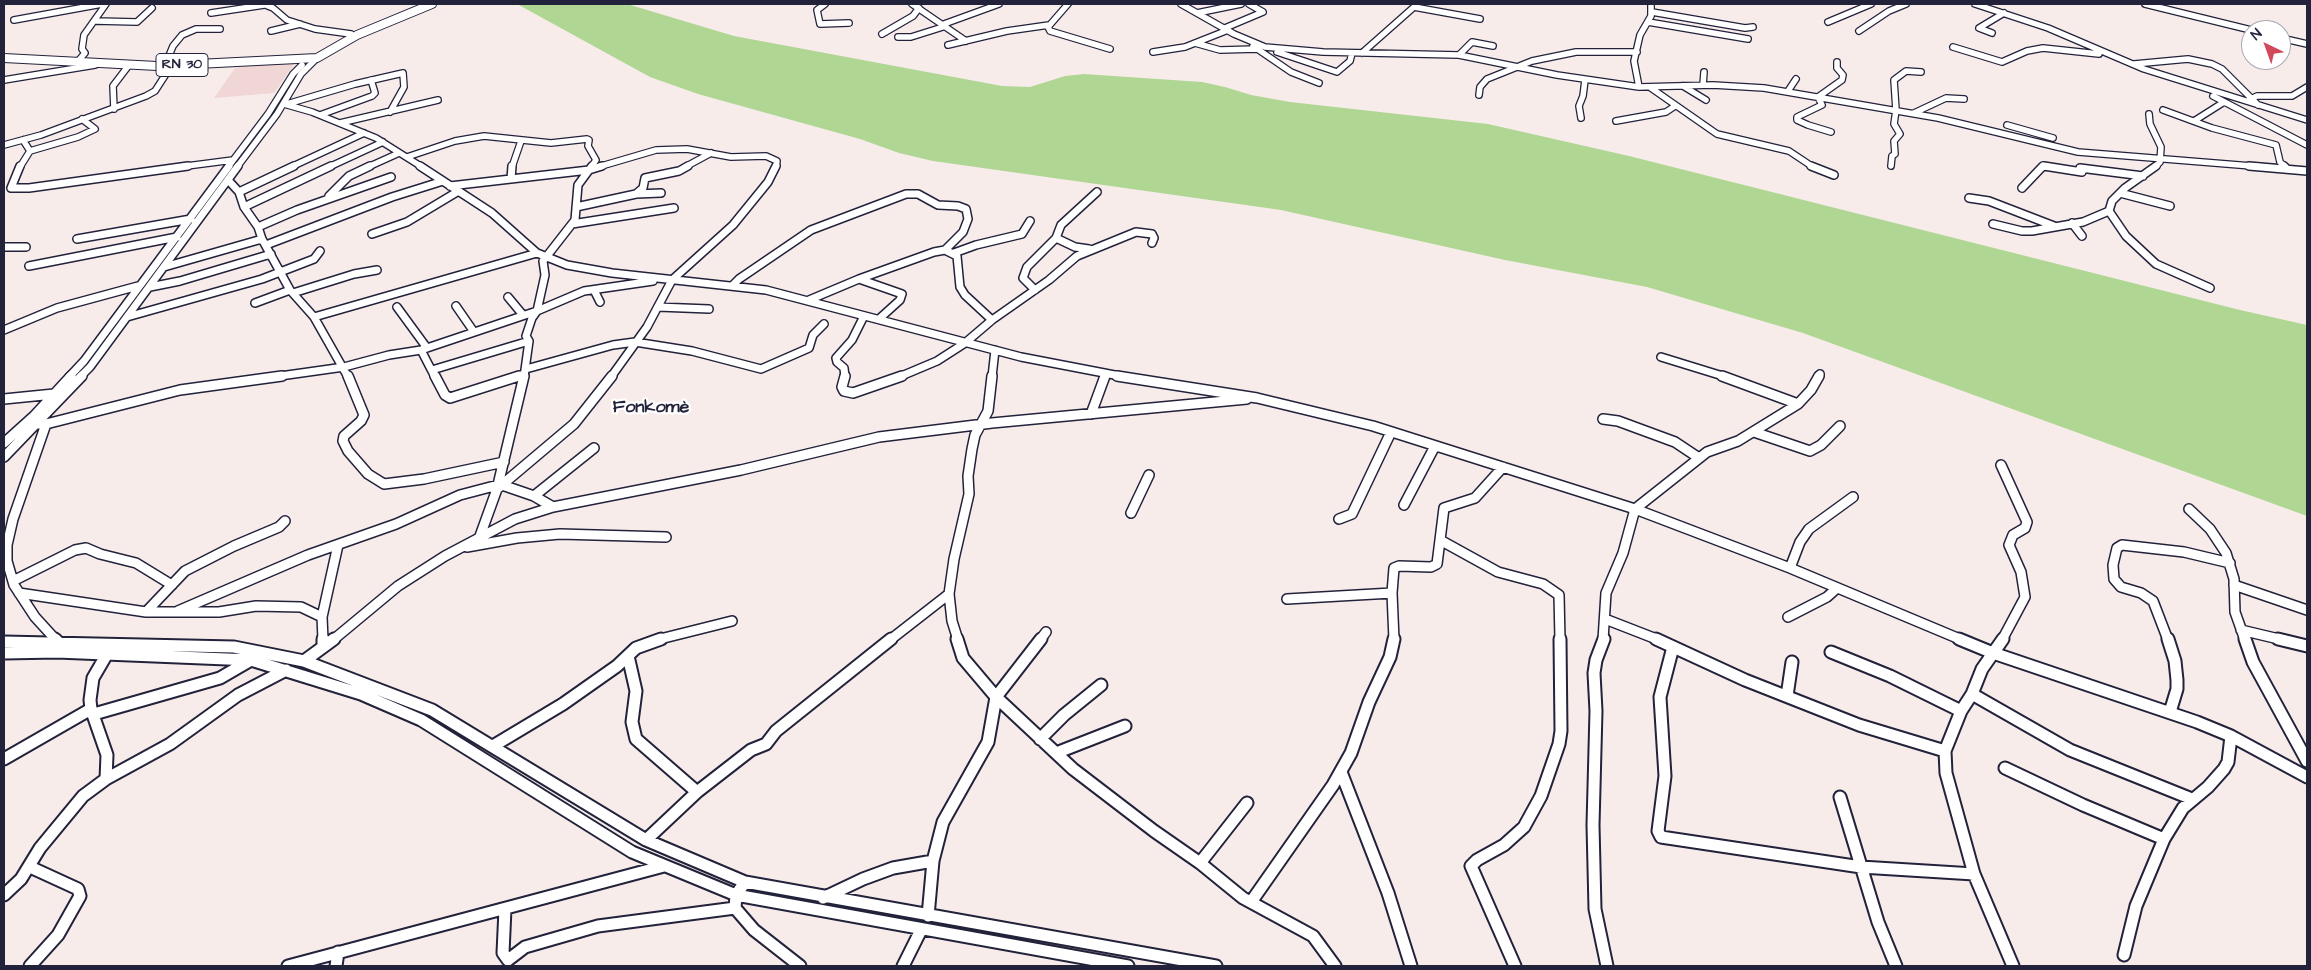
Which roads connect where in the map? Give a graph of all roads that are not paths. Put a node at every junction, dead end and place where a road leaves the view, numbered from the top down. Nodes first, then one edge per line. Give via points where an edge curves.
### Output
1 (104, 4) edge
2 (264, 4) edge
3 (425, 4) edge
4 (432, 4) edge
5 (825, 4) edge
6 (912, 4) edge
7 (1000, 4) edge
8 (1068, 4) edge
9 (1181, 4) edge
10 (1240, 4) edge
11 (1249, 4) edge
12 (1651, 4) edge
13 (1867, 4) edge
14 (1906, 4) edge
15 (1975, 4) edge
16 (2146, 4) edge
17 (152, 8) dead end
18 (918, 8) junction
19 (1652, 12) junction
20 (211, 13) dead end
21 (1197, 13) junction
22 (2001, 14) junction
23 (1480, 19) dead end
24 (14, 20) dead end
25 (1648, 22) junction
26 (1828, 22) dead end
27 (97, 23) junction
28 (849, 23) dead end
29 (301, 24) junction
30 (945, 25) junction
31 (1049, 26) junction
32 (1753, 27) dead end
33 (2241, 28) edge
34 (220, 29) dead end
35 (1226, 29) junction
36 (271, 31) dead end
37 (1859, 31) dead end
38 (351, 34) junction
39 (882, 34) dead end
40 (1992, 34) dead end
41 (898, 37) dead end
42 (1748, 39) dead end
43 (2291, 40) edge
44 (966, 41) junction
45 (1250, 42) junction
46 (1195, 43) junction
47 (2307, 44) edge
48 (948, 45) dead end
49 (1493, 46) dead end
50 (1265, 47) junction
51 (1952, 48) dead end
52 (1110, 49) dead end
53 (1257, 49) junction
54 (1153, 52) dead end
55 (1637, 52) junction
56 (1352, 53) junction
57 (1362, 53) junction
58 (1459, 55) junction
59 (2109, 55) junction
60 (315, 56) junction
61 (4, 58) edge
62 (48, 60) junction
63 (79, 60) junction
64 (1837, 62) dead end
65 (166, 63) junction
66 (98, 64) junction
67 (129, 65) junction
68 (178, 65) junction
69 (2131, 65) junction
70 (1514, 67) junction
71 (1704, 72) dead end
72 (1921, 72) dead end
73 (1796, 79) dead end
74 (4, 80) edge
75 (371, 80) junction
76 (1585, 80) junction
77 (1319, 83) dead end
78 (1703, 85) junction
79 (1683, 86) junction
80 (2194, 86) junction
81 (1639, 87) junction
82 (2307, 87) edge
83 (1650, 88) junction
84 (1788, 91) junction
85 (1479, 95) dead end
86 (1818, 97) junction
87 (1964, 99) dead end
88 (2253, 99) junction
89 (438, 100) dead end
90 (1706, 100) dead end
91 (2242, 100) junction
92 (2224, 102) junction
93 (285, 104) junction
94 (2258, 105) junction
95 (1675, 106) junction
96 (114, 109) junction
97 (1896, 110) junction
98 (2163, 110) dead end
99 (390, 112) junction
100 (1914, 113) junction
101 (2149, 114) dead end
102 (320, 115) junction
103 (1581, 118) dead end
104 (82, 119) junction
105 (2307, 120) edge
106 (1616, 121) dead end
107 (2194, 121) junction
108 (340, 123) junction
109 (1831, 132) dead end
110 (364, 133) junction
111 (1998, 134) junction
112 (23, 140) junction
113 (521, 141) junction
114 (383, 142) junction
115 (4, 145) edge
116 (2307, 145) edge
117 (2060, 149) junction
118 (30, 151) junction
119 (2078, 152) junction
120 (711, 153) junction
121 (403, 154) junction
122 (233, 160) junction
123 (2160, 160) junction
124 (1891, 166) dead end
125 (2080, 168) junction
126 (2287, 169) junction
127 (589, 170) junction
128 (2307, 171) edge
129 (1834, 175) dead end
130 (2144, 176) junction
131 (391, 177) dead end
132 (511, 179) junction
133 (228, 180) junction
134 (450, 186) junction
135 (2022, 188) dead end
136 (239, 192) junction
137 (1097, 192) dead end
138 (661, 193) dead end
139 (2120, 193) junction
140 (636, 194) junction
141 (1969, 198) dead end
142 (323, 201) junction
143 (2170, 206) dead end
144 (244, 207) junction
145 (576, 208) junction
146 (674, 208) dead end
147 (2109, 211) junction
148 (191, 219) junction
149 (1030, 221) dead end
150 (572, 224) junction
151 (1993, 224) dead end
152 (2072, 224) junction
153 (2054, 226) junction
154 (258, 227) junction
155 (372, 234) dead end
156 (2082, 236) dead end
157 (178, 237) junction
158 (1056, 238) junction
159 (77, 239) dead end
160 (264, 242) junction
161 (1152, 243) dead end
162 (4, 248) edge
163 (26, 248) dead end
164 (1075, 248) junction
165 (1090, 249) junction
166 (946, 250) junction
167 (320, 251) dead end
168 (954, 253) junction
169 (271, 254) junction
170 (541, 255) junction
171 (1078, 256) junction
172 (30, 266) dead end
173 (164, 267) junction
174 (377, 270) dead end
175 (282, 272) junction
176 (660, 279) junction
177 (858, 279) junction
178 (672, 280) junction
179 (138, 286) junction
180 (732, 286) junction
181 (150, 287) junction
182 (2210, 288) dead end
183 (594, 290) junction
184 (1035, 290) junction
185 (291, 291) junction
186 (508, 297) dead end
187 (809, 300) junction
188 (600, 302) dead end
189 (255, 303) dead end
190 (456, 306) dead end
191 (397, 307) dead end
192 (658, 307) junction
193 (709, 309) dead end
194 (537, 310) junction
195 (523, 315) junction
196 (864, 316) junction
197 (127, 317) junction
198 (314, 317) junction
199 (879, 319) junction
200 (992, 320) junction
201 (824, 324) dead end
202 (4, 330) edge
203 (474, 332) junction
204 (529, 341) junction
205 (635, 342) junction
206 (965, 343) junction
207 (424, 349) junction
208 (995, 350) junction
209 (1661, 357) dead end
210 (344, 367) junction
211 (432, 370) junction
212 (525, 372) junction
213 (1106, 374) junction
214 (1820, 374) dead end
215 (54, 394) junction
216 (1257, 398) junction
217 (4, 399) edge
218 (1798, 404) junction
219 (1091, 414) junction
220 (1602, 419) dead end
221 (42, 424) junction
222 (979, 426) junction
223 (1840, 426) dead end
224 (1391, 432) junction
225 (1754, 432) junction
226 (7, 438) edge
227 (4, 444) edge
228 (1435, 446) junction
229 (594, 448) dead end
230 (4, 457) edge
231 (1699, 458) junction
232 (504, 462) junction
233 (2000, 465) dead end
234 (1502, 467) junction
235 (1148, 475) dead end
236 (499, 486) junction
237 (534, 496) junction
238 (1853, 497) dead end
239 (1404, 505) dead end
240 (553, 507) junction
241 (1635, 508) junction
242 (2189, 508) dead end
243 (1130, 513) dead end
244 (1339, 519) dead end
245 (285, 521) dead end
246 (480, 536) junction
247 (666, 537) dead end
248 (1440, 540) junction
249 (338, 546) junction
250 (464, 547) junction
251 (2230, 563) junction
252 (1790, 568) junction
253 (12, 585) edge
254 (172, 585) junction
255 (2234, 585) junction
256 (1837, 588) junction
257 (1392, 593) junction
258 (949, 594) junction
259 (1287, 599) dead end
260 (2307, 610) edge
261 (178, 611) junction
262 (146, 612) junction
263 (322, 617) junction
264 (1788, 618) dead end
265 (1605, 619) junction
266 (732, 621) dead end
267 (2241, 630) junction
268 (1046, 632) dead end
269 (4, 642) edge
270 (58, 642) junction
271 (2307, 646) edge
272 (323, 647) junction
273 (1673, 647) junction
274 (1831, 652) dead end
275 (4, 653) edge
276 (1993, 653) junction
277 (107, 654) junction
278 (628, 656) junction
279 (251, 660) junction
280 (304, 661) junction
281 (1792, 662) dead end
282 (286, 670) junction
283 (1101, 685) dead end
284 (1972, 694) junction
285 (1787, 696) junction
286 (996, 697) junction
287 (92, 711) junction
288 (1961, 712) junction
289 (2170, 712) junction
290 (1125, 726) dead end
291 (2231, 736) junction
292 (1040, 739) junction
293 (493, 746) junction
294 (1945, 751) junction
295 (1056, 753) junction
296 (4, 759) edge
297 (2307, 761) edge
298 (2005, 768) dead end
299 (1341, 772) junction
300 (2307, 777) edge
301 (106, 779) junction
302 (697, 792) junction
303 (1840, 797) dead end
304 (2192, 799) junction
305 (1247, 802) dead end
306 (2164, 839) junction
307 (646, 840) junction
308 (933, 861) junction
309 (1200, 863) junction
310 (664, 866) junction
311 (30, 867) junction
312 (1862, 867) junction
313 (1974, 874) junction
314 (745, 882) junction
315 (4, 895) edge
316 (736, 895) junction
317 (823, 898) junction
318 (1251, 902) junction
319 (735, 908) junction
320 (505, 909) junction
321 (928, 916) junction
322 (921, 930) junction
323 (338, 952) junction
324 (2124, 955) dead end
325 (30, 966) edge
326 (288, 966) edge
327 (336, 966) edge
328 (798, 966) edge
329 (903, 966) edge
330 (1128, 966) edge
331 (1216, 966) edge
332 (1336, 966) edge
333 (1411, 966) edge
334 (1515, 966) edge
335 (1607, 966) edge
336 (1896, 966) edge
337 (2013, 966) edge

1 - 24 street
1 - 27 street
2 - 20 street
2 - 29 street via 287,20
3 - 38 main road, RN 30
4 - 60 main road, RN 30
5 - 28 street via 817,10 820,24
6 - 18 street
7 - 30 street
8 - 31 street
9 - 21 street
10 - 21 street
11 - 35 street via 1263,12
12 - 19 street
13 - 26 street
14 - 37 street
15 - 22 street
16 - 33 street
17 - 27 street via 137,22
18 - 30 street
18 - 39 street via 913,16
19 - 25 street
19 - 32 street
21 - 35 street
22 - 40 street via 1979,28
22 - 59 street via 2048,28
23 - 57 street via 1414,7
25 - 42 street
25 - 55 street via 1640,35
27 - 63 street via 84,36 82,50 85,53
29 - 36 street
29 - 38 street
30 - 41 street via 911,37
30 - 44 street
31 - 44 street via 1007,31
31 - 52 street via 1050,31
34 - 65 street via 196,29 182,35
35 - 45 street
35 - 46 street
38 - 60 main road, RN 30
43 - 47 street
44 - 48 street
45 - 50 street
45 - 53 street
46 - 53 street via 1220,50
46 - 54 street
49 - 58 street via 1472,42
50 - 56 street
50 - 56 street via 1337,72 1350,61
51 - 59 street via 2002,62 2043,48
53 - 77 street via 1291,72
55 - 70 street via 1565,53
55 - 81 street via 1634,61
56 - 57 street
57 - 58 street
58 - 70 street
59 - 69 street
60 - 65 main road, RN 30
60 - 68 main road, RN 30
60 - 93 street
60 - 122 street via 293,74
61 - 62 main road, RN 30
62 - 63 main road, RN 30
62 - 66 main road, RN 30
63 - 65 main road, RN 30
64 - 86 street via 1842,80
66 - 67 main road, RN 30
66 - 74 street
67 - 68 main road, RN 30
67 - 96 street via 113,86
68 - 96 street via 166,74 155,91
69 - 80 street
69 - 88 street via 2188,59 2206,62 2222,69
70 - 76 street
70 - 85 street via 1487,79 1480,87
71 - 78 street
72 - 97 street via 1906,71 1894,80
73 - 84 street
75 - 93 street
75 - 99 street via 403,74 404,87
75 - 102 street via 375,93 372,96
76 - 81 street
76 - 103 street via 1579,106
78 - 79 street
78 - 84 street
79 - 83 street
79 - 90 street
80 - 91 street
80 - 92 street
81 - 83 street
82 - 88 street via 2292,96 2257,96
83 - 95 street
84 - 86 street
86 - 97 street
86 - 109 street via 1822,105 1800,115 1797,120
87 - 100 street via 1946,98
88 - 91 street
88 - 94 street
89 - 99 street
91 - 94 street
92 - 107 street
92 - 116 street
93 - 102 street
93 - 133 street
94 - 105 street
95 - 106 street via 1657,114
95 - 129 street via 1718,134 1789,150 1817,170
96 - 104 street
97 - 100 street
97 - 124 street via 1894,124 1900,134 1894,141 1895,154
98 - 107 street
99 - 108 street
100 - 111 street
101 - 123 street via 2161,147
102 - 108 street
104 - 112 street
104 - 118 street via 95,130
107 - 126 street via 2276,145 2280,162
108 - 110 street
110 - 114 street
110 - 136 street
111 - 117 street
111 - 117 street via 2006,123 2054,135
112 - 115 street
112 - 118 street
113 - 121 street via 470,137
113 - 127 street via 587,139 596,160
113 - 132 street via 512,162
114 - 121 street
114 - 144 street
117 - 119 street
118 - 122 street via 11,188
119 - 123 street
119 - 125 street
120 - 127 street via 687,149 656,150
120 - 140 street via 679,171 645,178 643,188
120 - 178 street via 772,157 777,161 776,169 733,225
121 - 134 street
121 - 142 street via 349,176
122 - 148 street
123 - 126 street
123 - 130 street
125 - 130 street
125 - 135 street via 2082,172 2043,166
126 - 128 street
127 - 132 street
127 - 145 street via 578,184
130 - 139 street
131 - 142 street
132 - 134 street
133 - 136 street
133 - 173 street
134 - 155 street via 407,222
134 - 160 street via 366,206
134 - 170 street via 492,214
136 - 144 street
137 - 158 street via 1061,225
138 - 140 street
139 - 143 street
139 - 147 street via 2112,201
140 - 145 street
141 - 153 street via 1989,201
142 - 154 street
144 - 154 street
145 - 150 street
146 - 150 street
147 - 152 street
147 - 182 street via 2126,236 2156,264
148 - 157 street
148 - 159 street
149 - 168 street via 1022,234
150 - 170 street
151 - 153 street via 2028,232
152 - 153 street
152 - 156 street
154 - 160 street
157 - 172 street
157 - 179 street
158 - 164 street
158 - 184 street via 1023,274 1026,283
160 - 169 street
160 - 173 street
161 - 165 street via 1152,234 1136,232
162 - 163 street
164 - 165 street
164 - 171 street
165 - 171 street
166 - 168 street
166 - 177 street
166 - 180 street via 963,232 968,219 966,209 938,205 918,194 906,194 811,230
167 - 175 street via 314,259
168 - 200 street via 959,264 960,287
169 - 175 street
169 - 181 street
170 - 176 street via 567,265
170 - 194 street via 546,275
170 - 198 street
171 - 184 street
173 - 181 street
174 - 185 street
175 - 185 street
175 - 197 street
176 - 178 street
176 - 183 street
177 - 187 street
177 - 199 street via 902,294 900,300
178 - 180 street
178 - 192 street
179 - 202 street via 57,308
179 - 215 street via 84,361
180 - 187 street
181 - 197 street
183 - 188 street
183 - 194 street
184 - 200 street
185 - 189 street
185 - 198 street
186 - 195 street
187 - 196 street
190 - 203 street
191 - 207 street
192 - 193 street via 698,306
192 - 205 street
194 - 195 street
194 - 204 street via 526,336
195 - 203 street
196 - 199 street
196 - 206 street via 852,340 836,358 844,368 844,391 854,393 912,372
197 - 221 street
198 - 210 street
199 - 206 street
200 - 206 street
201 - 205 street via 813,335 809,348 761,368 692,351
203 - 207 street
204 - 211 street
204 - 212 street
205 - 212 street via 612,345
205 - 236 street via 619,369 574,424
206 - 208 street
207 - 210 street
207 - 211 street
208 - 213 street
208 - 222 street via 990,402
209 - 218 street
210 - 221 street via 180,390
210 - 232 street via 364,415 343,438 344,446 368,474 384,484
211 - 212 street via 445,395 450,398
212 - 232 street
213 - 216 street
213 - 219 street
214 - 218 street
215 - 217 street
215 - 226 street
216 - 219 street
216 - 224 street
218 - 225 street
219 - 222 street
220 - 231 street via 1618,421 1675,442
221 - 230 street
221 - 253 street via 7,545
222 - 240 street via 878,437 741,470
222 - 258 street via 968,476 970,494
223 - 225 street via 1810,451
224 - 228 street
224 - 244 street via 1352,514
225 - 231 street
226 - 227 street
228 - 234 street
228 - 239 street
229 - 237 street
231 - 241 street
232 - 236 street
233 - 276 street via 2028,522 2025,528 2013,535 2009,545 2021,572 2025,598 2016,619
234 - 241 street
234 - 248 street via 1476,498 1444,508
235 - 243 street
236 - 237 street
236 - 246 street
236 - 249 street via 471,490
237 - 240 street
238 - 252 street via 1809,529
240 - 246 street via 515,518
241 - 252 street
241 - 265 street via 1623,552 1606,593
242 - 251 street via 2210,529
245 - 254 street via 279,527 185,571
246 - 250 street
247 - 250 street via 560,534
248 - 257 street via 1434,566 1394,568
248 - 334 street via 1498,572 1543,584 1559,595 1561,731 1558,744 1541,796 1524,827 1504,845 1471,866
249 - 261 street via 308,555
249 - 263 street
250 - 272 street via 398,586
251 - 255 street
251 - 289 street via 2184,552 2122,545 2117,548 2113,565 2117,583 2149,596 2164,626 2175,661 2177,680
252 - 256 street
253 - 254 street via 75,550 86,548 136,563
253 - 262 street
253 - 270 street
254 - 262 street
255 - 260 street
255 - 267 street
256 - 264 street
256 - 276 street
257 - 259 street
257 - 299 street via 1394,642 1390,657
258 - 286 street via 960,652
258 - 302 street via 822,692 776,731 766,744 751,750
261 - 262 street
261 - 263 street via 301,607
263 - 272 street
265 - 273 street
265 - 335 street via 1604,638 1594,673 1594,825 1595,909
266 - 278 street via 649,642
267 - 271 street
267 - 297 street via 2262,680
268 - 286 street
269 - 270 street
270 - 280 street via 234,647
272 - 280 street
273 - 285 street
273 - 312 street via 1660,697 1665,776 1660,835 1669,839
274 - 288 street via 1890,676
275 - 277 street
276 - 284 street
276 - 289 street
277 - 279 street
277 - 287 street via 93,678
278 - 293 street via 563,704
278 - 302 street via 636,691 633,733
279 - 282 street
279 - 287 street via 220,678 194,687
280 - 293 street via 432,710
281 - 285 street
282 - 301 street via 238,695 170,744
282 - 310 street via 361,694 421,720 632,852
283 - 292 street via 1064,714
284 - 288 street
284 - 304 street via 2070,750
285 - 294 street via 1859,725
286 - 292 street
286 - 308 street via 988,742 943,822
287 - 296 street
287 - 301 street via 107,755
288 - 294 street
289 - 291 street
290 - 295 street
291 - 300 street
291 - 304 street via 2224,769
292 - 295 street
293 - 307 street
294 - 313 street via 1946,773
295 - 309 street via 1154,832
298 - 306 street
299 - 318 street
299 - 333 street via 1388,893
301 - 311 street via 75,805 40,848
302 - 307 street
303 - 312 street
304 - 306 street
305 - 309 street
306 - 324 street via 2136,906
307 - 314 street
308 - 317 street via 893,868 863,878
308 - 321 street
309 - 318 street
310 - 316 street
310 - 320 street
311 - 315 street
311 - 325 street via 78,889 80,896 58,934
312 - 313 street
312 - 336 street via 1878,922
313 - 337 street
314 - 316 street
314 - 317 street
316 - 319 street
316 - 322 street
317 - 321 street
318 - 332 street via 1313,936
319 - 320 street via 598,926 525,946 508,960 503,953
319 - 328 street via 754,930
320 - 323 street
321 - 331 street
322 - 329 street
322 - 330 street
323 - 326 street
323 - 327 street

